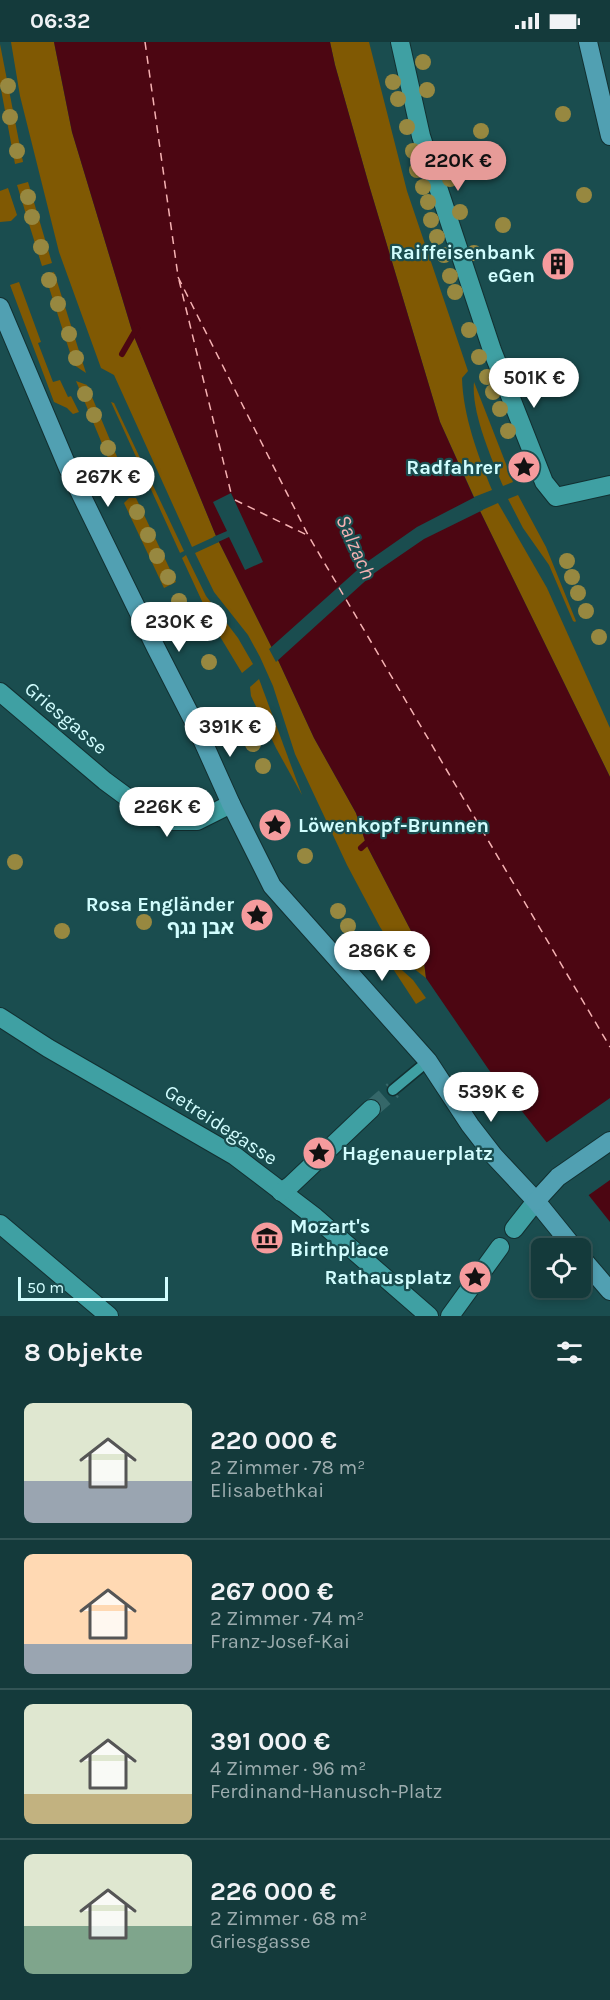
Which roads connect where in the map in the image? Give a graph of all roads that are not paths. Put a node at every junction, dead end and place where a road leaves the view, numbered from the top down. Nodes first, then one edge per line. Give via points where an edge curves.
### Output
1 (401, 42) edge
2 (588, 42) edge
3 (610, 136) edge
4 (0, 307) edge
5 (610, 485) edge
6 (0, 692) edge
7 (231, 804) junction
8 (0, 1017) edge
9 (428, 1061) junction
10 (393, 1090) tunnel mouth
11 (371, 1109) tunnel mouth
12 (610, 1141) edge
13 (281, 1192) junction
14 (536, 1201) junction
15 (0, 1224) edge
16 (514, 1229) dead end
17 (566, 1238) edge
18 (500, 1247) dead end
19 (591, 1269) edge
20 (610, 1291) edge
21 (109, 1316) edge
22 (429, 1316) edge
23 (450, 1316) edge

1 - 5 street via 420,133 492,350 544,482 556,497
2 - 3 street
4 - 7 street via 68,468
6 - 7 street, Griesgasse via 147,812 169,820 197,821
7 - 9 street via 272,886
8 - 13 street, Getreidegasse via 235,1156
9 - 10 lane
9 - 14 street via 476,1133
11 - 13 street
12 - 14 street via 558,1177
13 - 22 street, Getreidegasse
14 - 16 street
14 - 17 street
15 - 21 street
18 - 23 street
19 - 20 street

